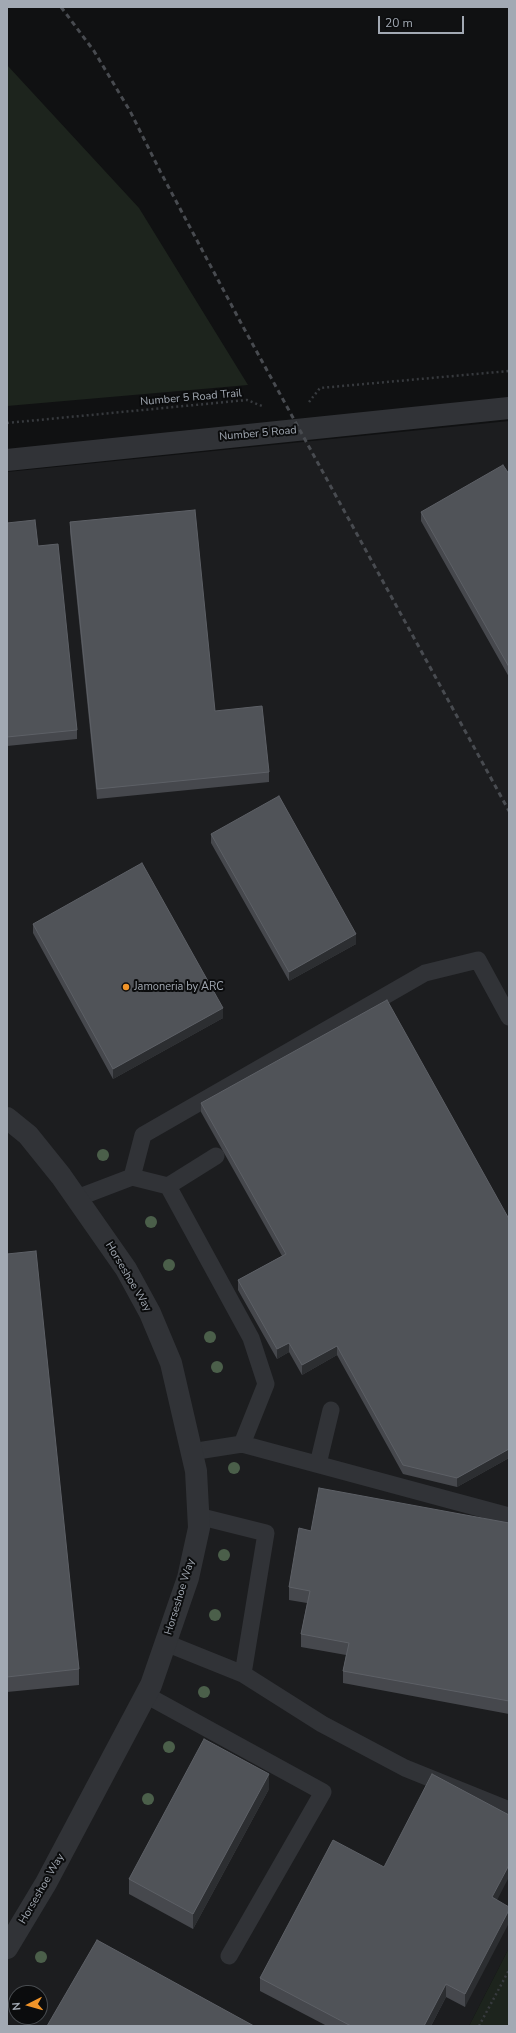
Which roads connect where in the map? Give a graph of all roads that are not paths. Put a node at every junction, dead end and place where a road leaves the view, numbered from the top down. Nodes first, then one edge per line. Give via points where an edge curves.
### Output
1 (509, 408) edge
2 (7, 460) edge
3 (509, 1017) edge
4 (7, 1118) edge
5 (216, 1156) dead end
6 (132, 1177) junction
7 (168, 1186) junction
8 (77, 1198) junction
9 (331, 1410) dead end
10 (242, 1444) junction
11 (191, 1452) junction
12 (318, 1464) junction
13 (198, 1516) junction
14 (509, 1516) edge
15 (166, 1643) junction
16 (243, 1674) junction
17 (146, 1695) junction
18 (509, 1810) edge
19 (7, 1948) edge
20 (229, 1956) dead end

1 - 2 street, Number 5 Road
3 - 6 lane via 478,960 425,973 143,1135
4 - 8 street, Horseshoe Way via 28,1135
5 - 7 lane
6 - 7 lane
6 - 8 lane
7 - 10 lane via 250,1338 266,1384
8 - 11 street, Horseshoe Way via 126,1269 150,1313 171,1363
9 - 12 lane
10 - 11 lane
10 - 12 lane
11 - 13 street, Horseshoe Way via 196,1471
12 - 14 lane
13 - 15 street, Horseshoe Way via 199,1528 188,1578
13 - 16 lane via 266,1532
15 - 16 lane
15 - 17 street, Horseshoe Way
16 - 18 lane via 322,1724 405,1768
17 - 19 street, Horseshoe Way via 46,1883
17 - 20 lane via 323,1792

